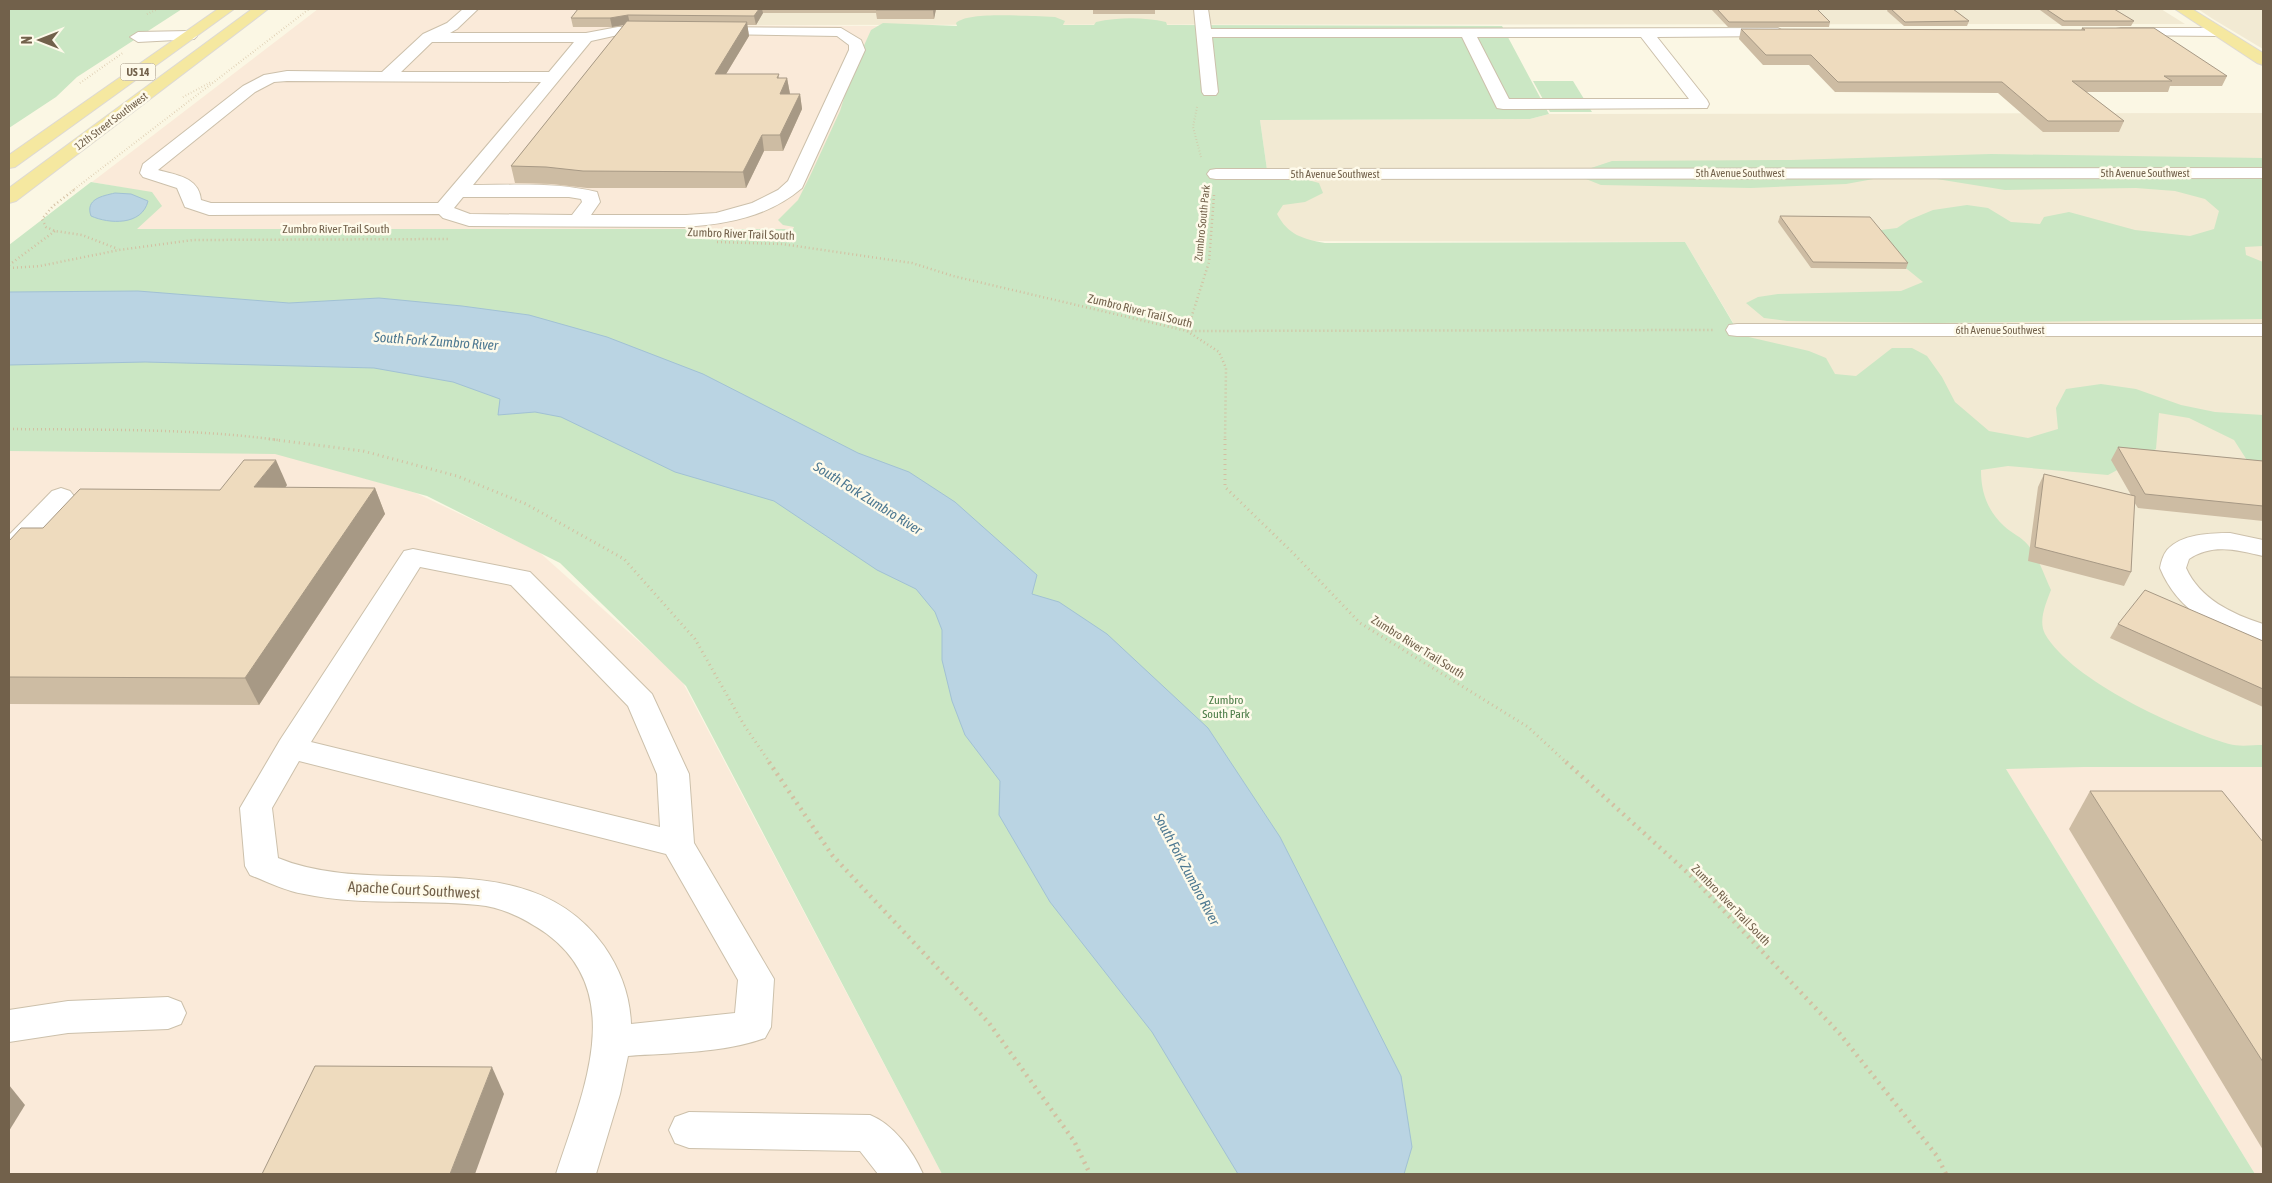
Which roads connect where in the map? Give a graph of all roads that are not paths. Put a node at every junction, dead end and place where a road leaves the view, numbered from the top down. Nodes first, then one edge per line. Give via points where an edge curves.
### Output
1 (227, 9) edge
2 (261, 9) edge
3 (471, 9) edge
4 (1201, 9) edge
5 (2182, 9) edge
6 (441, 14) dead end
7 (643, 14) edge
8 (771, 17) dead end
9 (812, 17) dead end
10 (630, 30) junction
11 (670, 30) edge
12 (690, 30) edge
13 (1794, 32) edge
14 (2107, 32) edge
15 (2218, 32) junction
16 (1205, 33) junction
17 (1467, 33) junction
18 (1646, 33) junction
19 (189, 36) junction
20 (138, 37) dead end
21 (428, 38) junction
22 (586, 38) junction
23 (2263, 60) edge
24 (387, 76) junction
25 (554, 77) junction
26 (1210, 92) road end
27 (9, 163) edge
28 (2263, 173) edge
29 (1216, 174) road end
30 (458, 191) junction
31 (9, 197) edge
32 (444, 208) junction
33 (577, 221) junction
34 (1737, 330) road end
35 (2263, 330) edge
36 (61, 496) dead end
37 (2263, 548) edge
38 (9, 550) edge
39 (2263, 634) edge
40 (291, 748) junction
41 (677, 844) junction
42 (168, 1014) dead end
43 (9, 1026) edge
44 (610, 1041) junction
45 (689, 1130) dead end
46 (576, 1174) edge
47 (903, 1174) edge

1 - 19 main road, 12th Street Southwest / US 14
2 - 31 main road, 12th Street Southwest / US 14
3 - 21 street via 452,26
4 - 16 street
5 - 15 main road
6 - 21 street via 428,28
7 - 10 street
8 - 9 street
10 - 11 street
10 - 22 street
12 - 33 street via 830,31 847,34 856,43 857,50 796,184 780,197 756,208 712,220
13 - 18 street
14 - 15 street
15 - 23 main road
16 - 17 street
16 - 26 street
17 - 18 street
17 - 18 street via 1503,104 1701,104
19 - 20 street
19 - 27 main road, 12th Street Southwest / US 14
21 - 22 street
21 - 24 street
22 - 25 street
24 - 25 street
24 - 32 street via 287,76 260,82 149,168 149,173 176,179 189,186 192,203 209,209
25 - 30 street
28 - 29 street, 5th Avenue Southwest
30 - 32 street
30 - 33 street via 585,193 591,202
32 - 33 street via 450,214 469,220
34 - 35 street, 6th Avenue Southwest
36 - 38 street
37 - 39 street via 2219,541 2192,544 2177,555 2173,568 2180,584 2194,599 2230,622
40 - 41 street
40 - 41 street via 414,557 520,578 641,701 673,774
40 - 44 street, Apache Court Southwest via 256,808 262,866 306,882 482,892 527,904 560,923 588,949 603,979 612,1012
41 - 44 street via 756,979 752,1027
42 - 43 street via 68,1016
44 - 46 street, Apache Court Southwest via 597,1106
45 - 47 street via 870,1134

